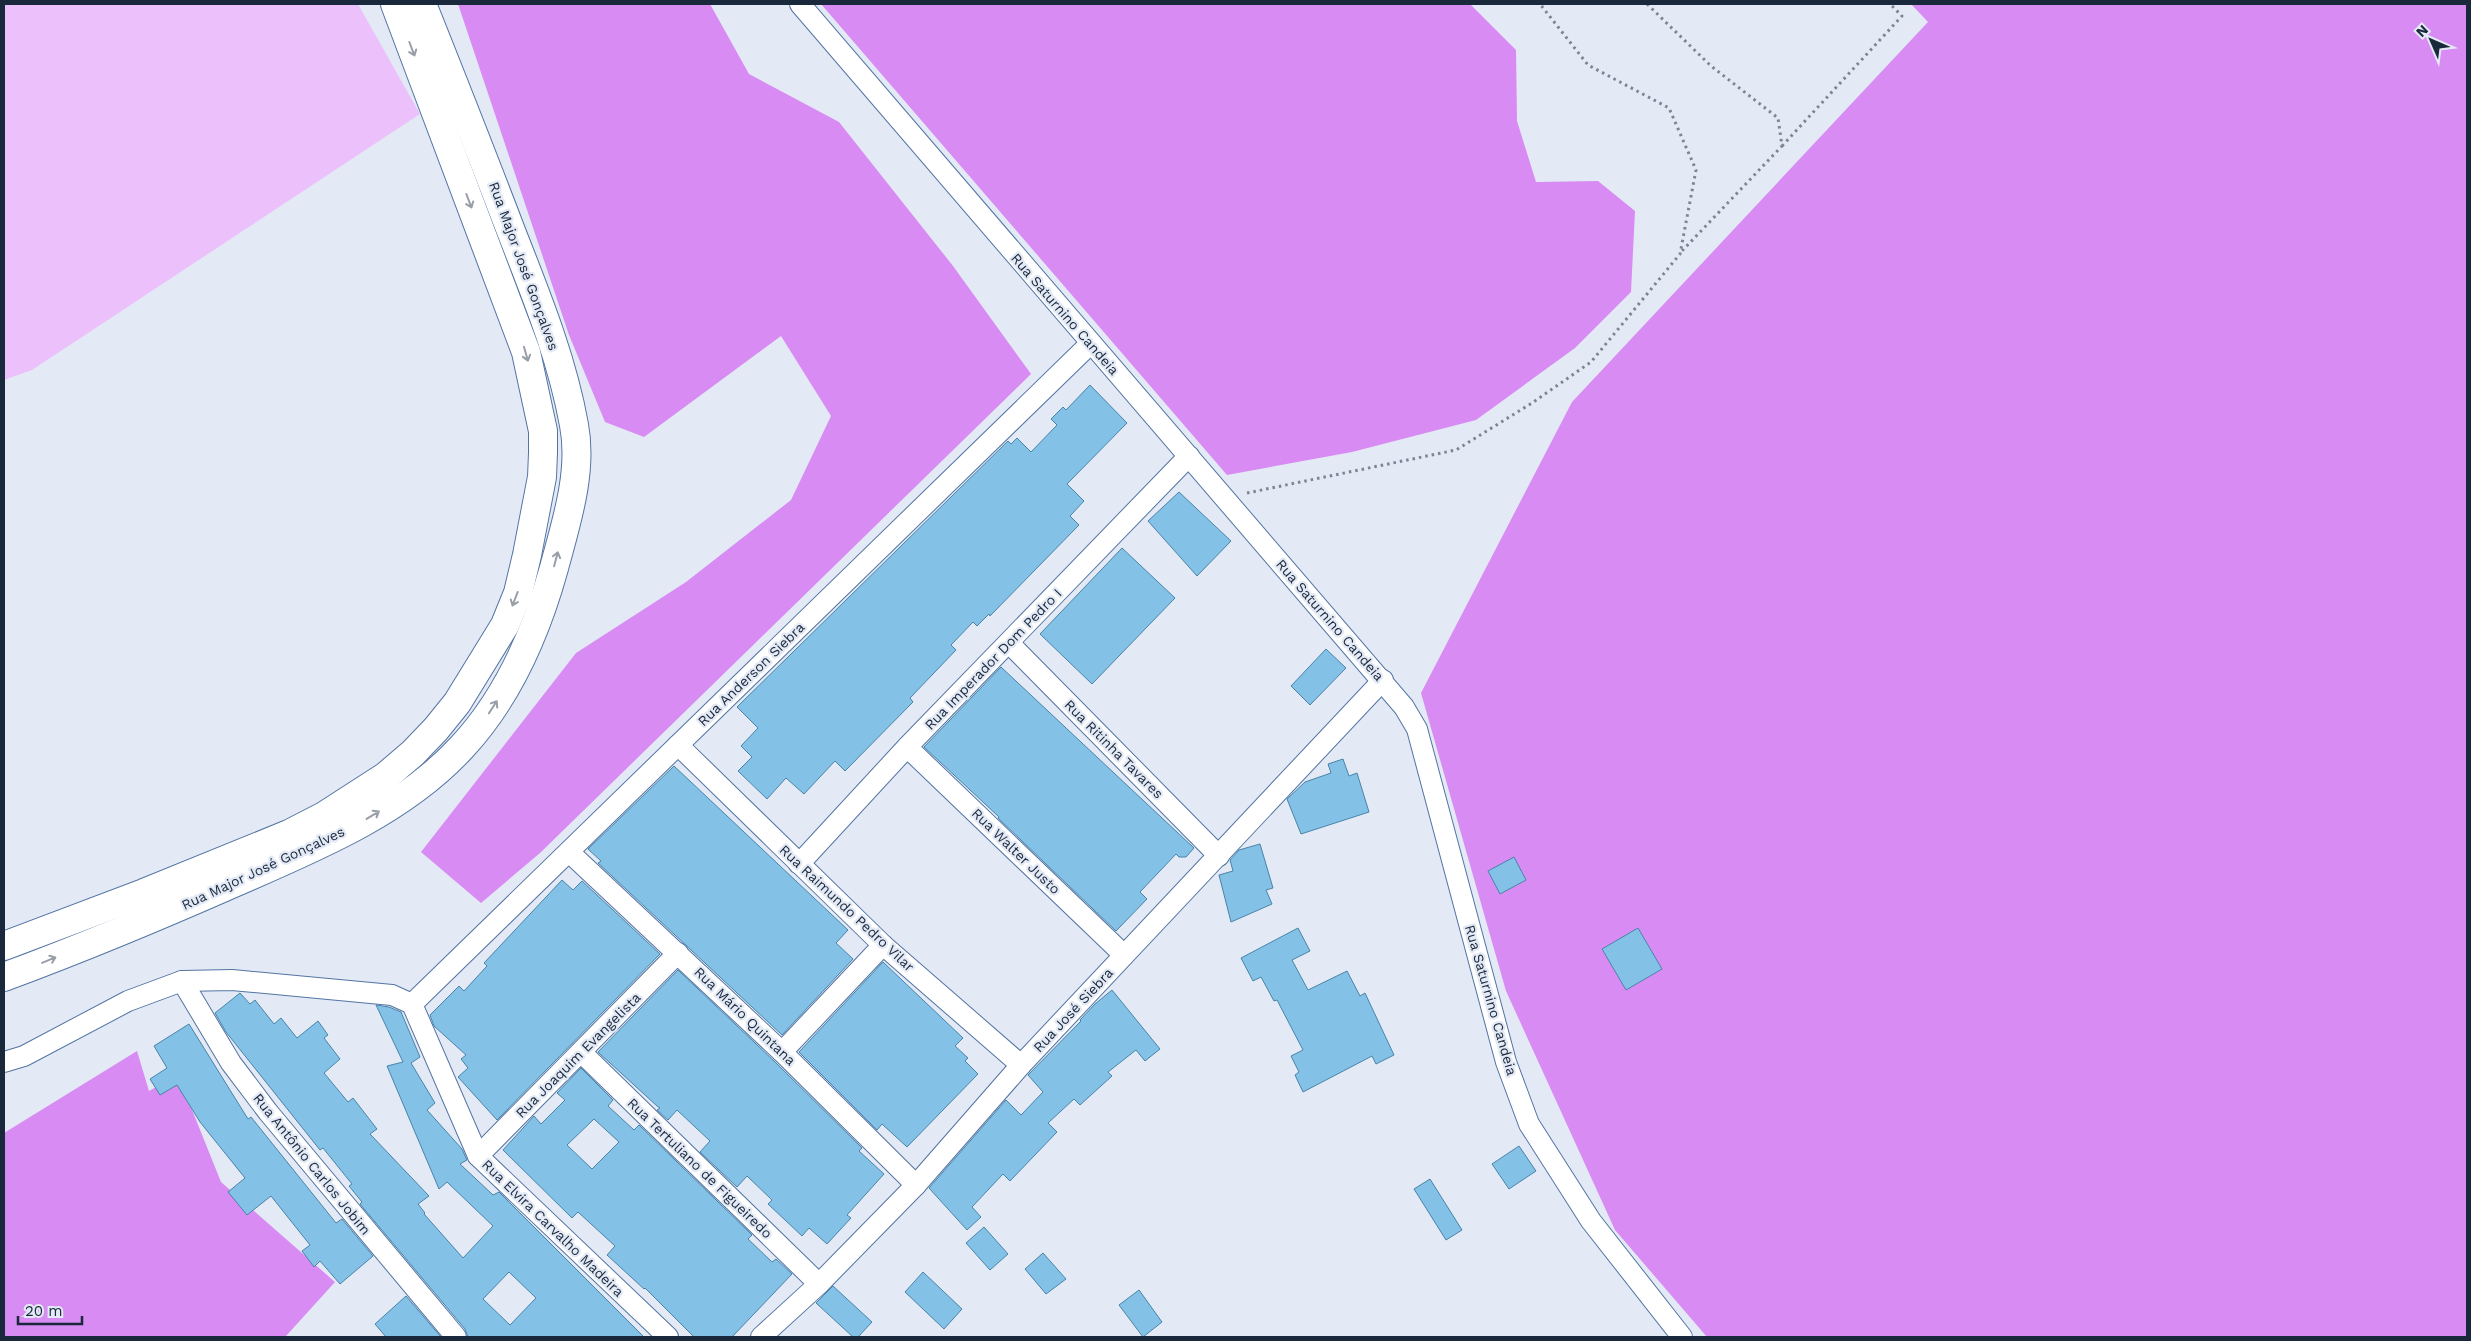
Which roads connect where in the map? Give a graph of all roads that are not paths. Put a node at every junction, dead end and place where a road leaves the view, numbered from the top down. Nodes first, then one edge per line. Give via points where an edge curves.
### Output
1 (394, 4) edge
2 (422, 4) edge
3 (800, 4) edge
4 (1090, 344) junction
5 (1189, 456) junction
6 (1009, 642) junction
7 (1383, 680) junction
8 (678, 745) junction
9 (907, 747) junction
10 (569, 852) junction
11 (1219, 856) junction
12 (799, 864) junction
13 (883, 945) junction
14 (4, 946) edge
15 (678, 953) junction
16 (1124, 955) junction
17 (4, 977) edge
18 (182, 981) junction
19 (412, 1004) junction
20 (581, 1052) junction
21 (782, 1052) junction
22 (4, 1062) edge
23 (1021, 1065) junction
24 (478, 1156) junction
25 (916, 1184) junction
26 (819, 1284) junction
27 (456, 1337) edge
28 (668, 1337) edge
29 (761, 1337) edge
30 (1682, 1337) edge

1 -> 14 street, Rua Major José Gonçalves via 526,352 535,389 543,431 542,477 527,555 514,601 482,663 436,729 413,753 357,797 289,834
17 -> 2 street, Rua Major José Gonçalves via 151,919 288,859 337,836 403,797 460,750 483,722 508,683 538,622 566,522 577,453 575,427 552,336
3 - 4 street, Rua Saturnino Candeia
4 - 5 street, Rua Saturnino Candeia
4 - 8 street, Rua Anderson Siebra
5 - 6 street, Rua Imperador Dom Pedro I
5 - 7 street, Rua Saturnino Candeia
6 - 9 street, Rua Imperador Dom Pedro I
6 - 11 street, Rua Ritinha Tavares
7 - 11 street, Rua José Siebra
7 - 30 street, Rua Saturnino Candeia via 1417,729 1506,1062 1529,1124 1591,1221
8 - 10 street, Rua Anderson Siebra
8 - 12 street, Rua Raimundo Pedro Vilar
9 - 12 street, Rua Imperador Dom Pedro I
9 - 16 street, Rua Walter Justo
10 - 15 street, Rua Mário Quintana
10 - 19 street, Rua Anderson Siebra
11 - 16 street, Rua José Siebra
12 - 13 street, Rua Raimundo Pedro Vilar
13 - 21 street
13 - 23 street, Rua Raimundo Pedro Vilar
15 - 20 street, Rua Joaquim Evangelista
15 - 21 street, Rua Mário Quintana
16 - 23 street, Rua José Siebra
18 - 19 street via 232,980 392,995
18 - 22 street via 128,1001 24,1056
18 - 27 street, Rua Antônio Carlos Jobim via 231,1063 268,1112
19 - 24 street, Rua Elvira Carvalho Madeira
20 - 24 street, Rua Joaquim Evangelista
20 - 26 street, Rua Tertuliano de Figueiredo
21 - 25 street, Rua Mário Quintana
23 - 25 street, Rua José Siebra
24 - 28 street, Rua Elvira Carvalho Madeira
25 - 26 street, Rua José Siebra
26 - 29 street, Rua José Siebra

